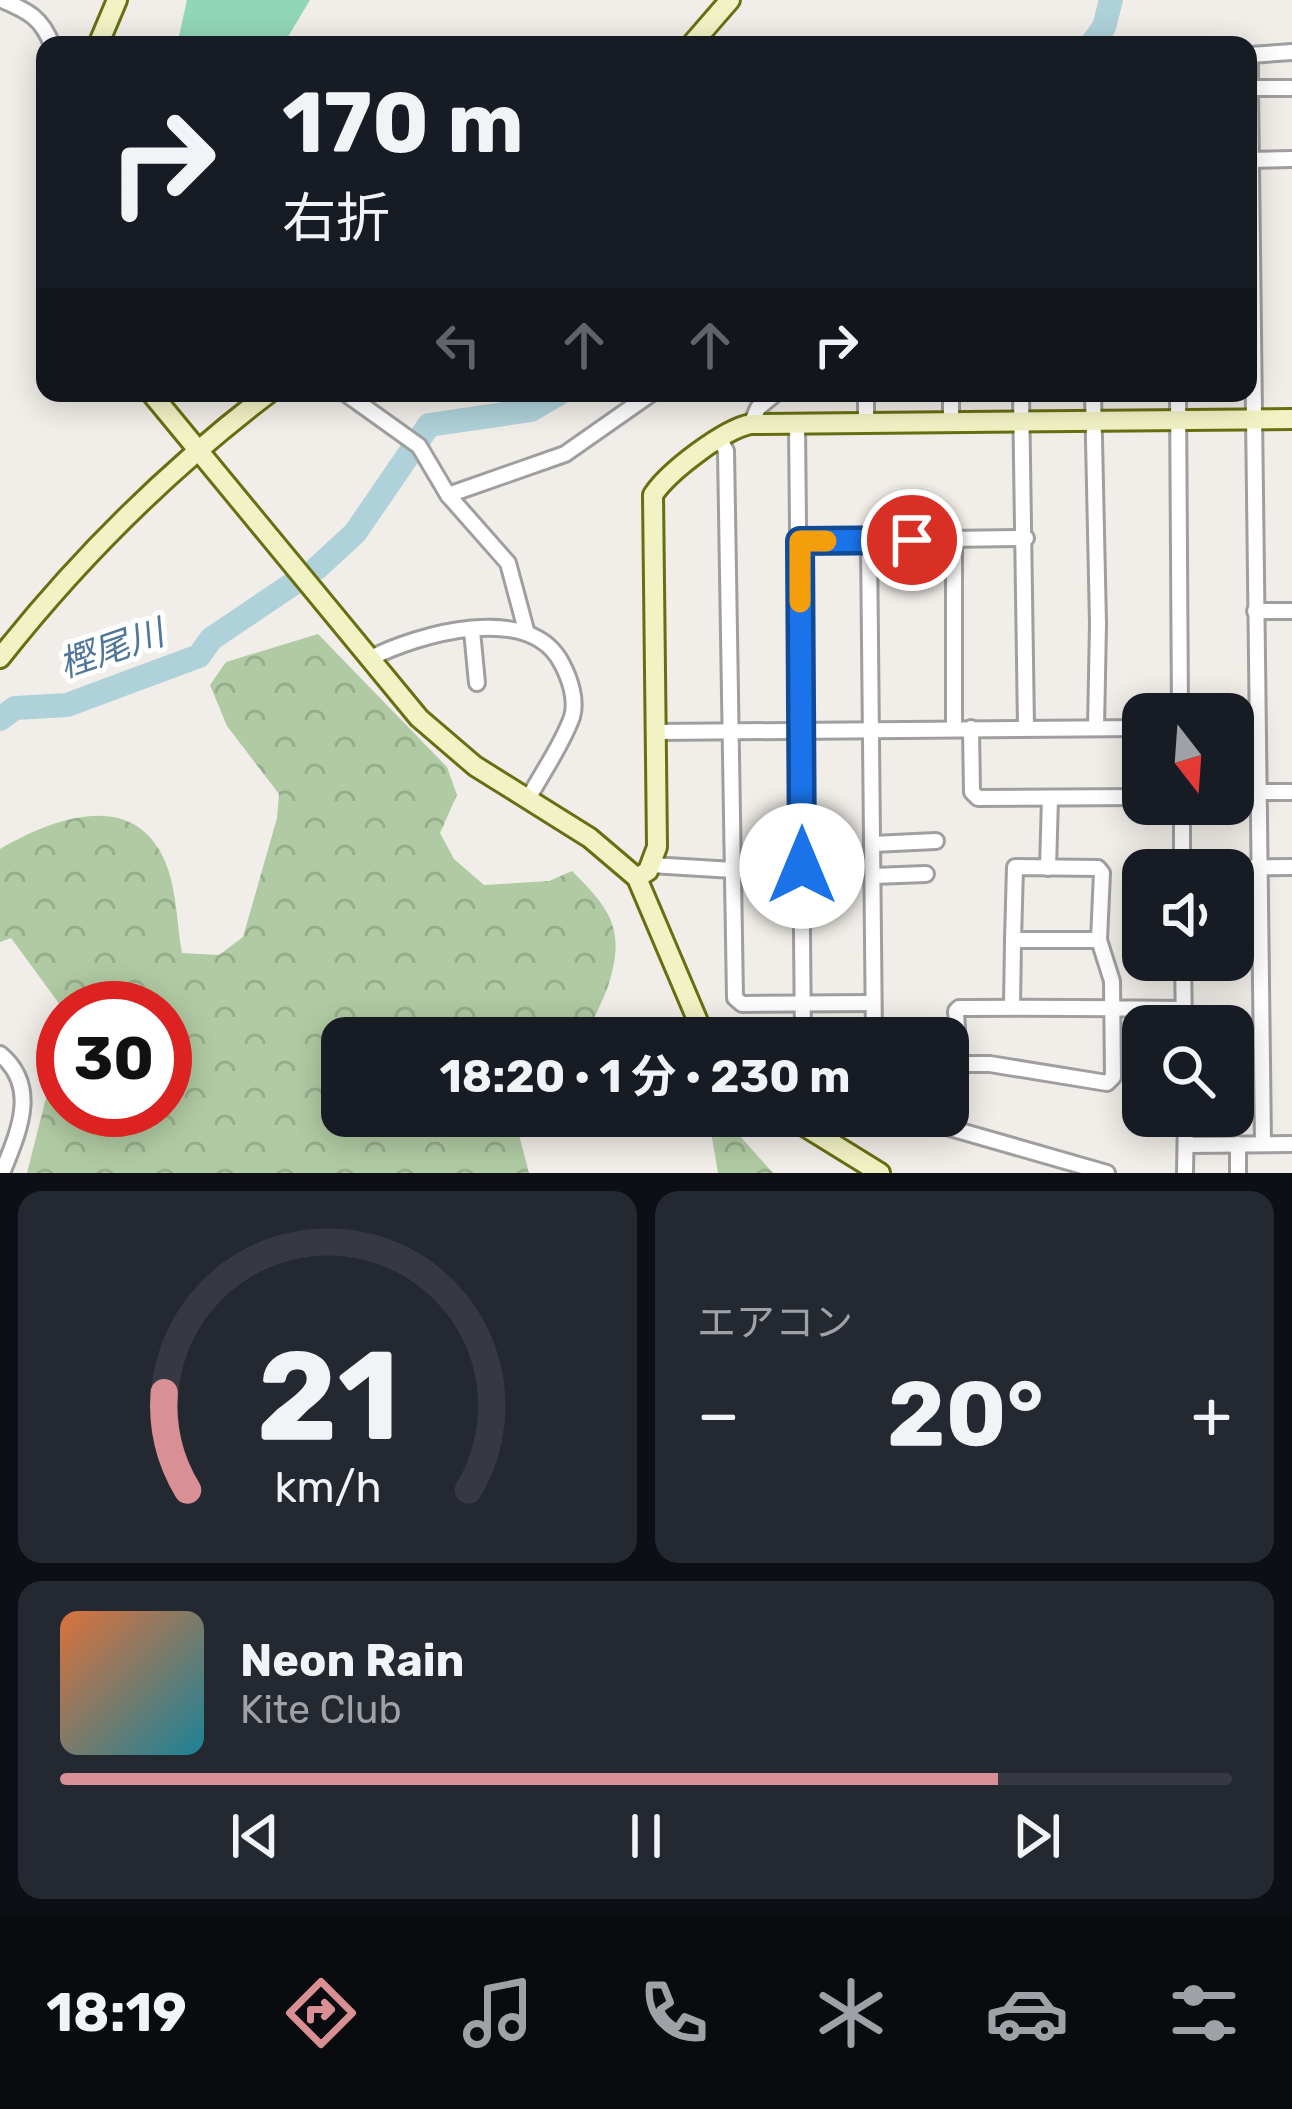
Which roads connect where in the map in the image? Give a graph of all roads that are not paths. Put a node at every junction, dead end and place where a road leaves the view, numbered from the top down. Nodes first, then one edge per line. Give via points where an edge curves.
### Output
1 (2, 0) edge
2 (117, 0) edge
3 (730, 0) edge
4 (48, 36) edge
5 (102, 36) edge
6 (699, 36) edge
7 (1292, 52) edge
8 (1257, 54) edge
9 (1257, 88) edge
10 (1292, 88) edge
11 (1292, 159) edge
12 (1257, 160) edge
13 (159, 402) edge
14 (257, 402) edge
15 (358, 402) edge
16 (639, 402) edge
17 (765, 402) edge
18 (866, 402) edge
19 (951, 402) edge
20 (1021, 402) edge
21 (1093, 402) edge
22 (1178, 402) edge
23 (1252, 402) edge
24 (1252, 419) junction
25 (1292, 419) edge
26 (1021, 421) junction
27 (1094, 421) junction
28 (1178, 421) junction
29 (951, 422) junction
30 (866, 423) junction
31 (751, 424) junction
32 (797, 424) junction
33 (720, 439) junction
34 (197, 448) junction
35 (448, 495) junction
36 (1026, 538) junction
37 (954, 539) junction
38 (800, 541) junction
39 (869, 541) junction
40 (1292, 610) edge
41 (1255, 611) junction
42 (526, 630) junction
43 (472, 631) junction
44 (3, 650) edge
45 (369, 659) junction
46 (477, 683) dead end
47 (1180, 693) edge
48 (1254, 725) edge
49 (1257, 725) junction
50 (954, 728) junction
51 (971, 728) junction
52 (1026, 728) junction
53 (1096, 728) junction
54 (1122, 728) edge
55 (871, 729) junction
56 (731, 730) junction
57 (801, 730) junction
58 (656, 732) junction
59 (1257, 792) junction
60 (1292, 792) edge
61 (1122, 797) edge
62 (1050, 798) junction
63 (528, 799) junction
64 (936, 841) dead end
65 (873, 844) junction
66 (1292, 867) edge
67 (1048, 868) junction
68 (1254, 868) edge
69 (1257, 868) junction
70 (733, 870) junction
71 (644, 872) junction
72 (926, 874) dead end
73 (873, 876) junction
74 (1013, 940) junction
75 (1099, 940) junction
76 (873, 1003) junction
77 (803, 1004) junction
78 (1012, 1007) junction
79 (1113, 1008) junction
80 (1122, 1008) edge
81 (697, 1017) edge
82 (803, 1017) edge
83 (873, 1017) edge
84 (0, 1054) edge
85 (969, 1133) edge
86 (825, 1137) edge
87 (1186, 1137) edge
88 (1238, 1144) junction
89 (1263, 1144) junction
90 (1292, 1144) edge
91 (1186, 1145) junction
92 (3, 1163) edge
93 (880, 1173) edge
94 (1107, 1173) edge
95 (1185, 1173) edge
96 (1238, 1173) edge

1 - 4 street via 32,12
2 - 5 street
3 - 6 street
7 - 8 street
9 - 10 street
11 - 12 street
13 - 34 street
14 - 34 street
15 - 35 street via 414,441
16 - 35 street via 565,454
17 - 31 street
18 - 30 street
19 - 29 street
20 - 26 street
21 - 27 street
22 - 28 street
23 - 24 street
24 - 25 street
24 - 28 street
24 - 41 street
26 - 27 street
26 - 29 street
26 - 36 street
27 - 28 street
27 - 53 street
28 - 47 street
29 - 30 street
30 - 32 street
31 - 32 street
31 - 33 street
32 - 38 street
33 - 56 street via 727,451
33 - 58 street via 653,495
34 - 44 street
34 - 45 street
35 - 42 street via 508,563
36 - 37 street
36 - 52 street
37 - 39 street
37 - 50 street
38 - 39 street
38 - 57 street
39 - 55 street
40 - 41 street
41 - 49 street
42 - 43 street
42 - 63 street via 558,654 574,694 573,715
43 - 45 street via 402,641
43 - 46 street
45 - 63 street via 454,751
48 - 49 street
49 - 59 street
50 - 51 street
50 - 55 street
51 - 52 street
51 - 62 street via 975,795
52 - 53 street
53 - 54 street
55 - 57 street
55 - 65 street
56 - 57 street
56 - 58 street
56 - 70 street
57 - 77 street
58 - 71 street via 657,847
59 - 60 street
59 - 69 street
61 - 62 street
62 - 67 street
63 - 71 street
64 - 65 street
65 - 73 street
66 - 69 street
67 - 74 street via 1013,870
67 - 75 street via 1100,870
68 - 69 street
69 - 89 street
70 - 71 street
70 - 77 street via 735,998
71 - 81 street
72 - 73 street
73 - 76 street
74 - 75 street
74 - 78 street
75 - 79 street
76 - 77 street
76 - 83 street
77 - 82 street
78 - 79 street
78 - 79 street via 956,1011 958,1064 1107,1083
79 - 80 street
84 - 92 street via 20,1077 25,1108
85 - 94 street
86 - 93 street
87 - 91 street
88 - 89 street
88 - 91 street
88 - 96 street
89 - 90 street
91 - 95 street

